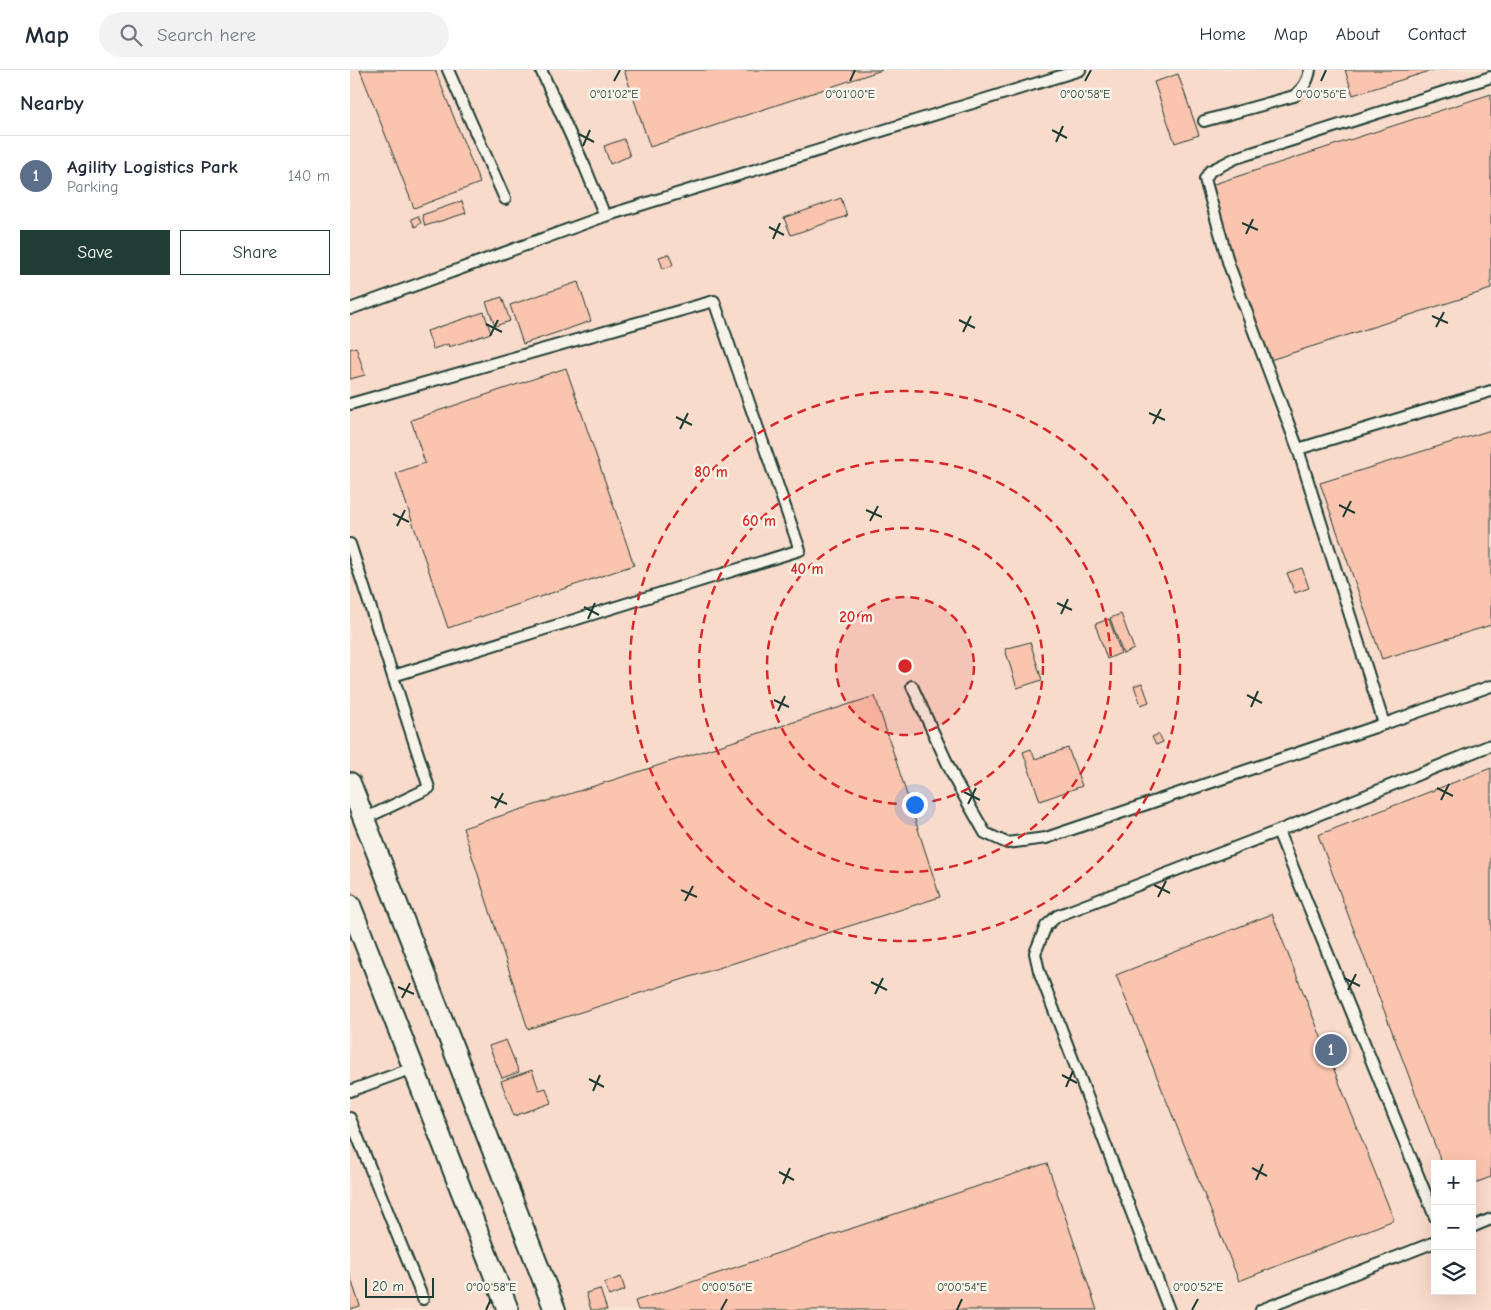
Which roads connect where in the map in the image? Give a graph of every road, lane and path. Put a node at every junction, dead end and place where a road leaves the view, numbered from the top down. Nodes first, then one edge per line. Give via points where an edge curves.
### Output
1 (448, 70) edge
2 (541, 70) edge
3 (1080, 70) edge
4 (1310, 70) edge
5 (1491, 77) edge
6 (1204, 122) dead end
7 (505, 199) dead end
8 (604, 216) junction
9 (350, 308) edge
10 (1491, 391) edge
11 (350, 404) edge
12 (1298, 450) junction
13 (350, 544) edge
14 (393, 676) junction
15 (912, 686) dead end
16 (1491, 686) edge
17 (1384, 724) junction
18 (1491, 745) edge
19 (350, 783) edge
20 (364, 818) junction
21 (1278, 831) junction
22 (350, 904) edge
23 (413, 1068) junction
24 (350, 1091) edge
25 (350, 1118) edge
26 (1431, 1207) edge
27 (1491, 1219) edge
28 (1476, 1225) edge
29 (1431, 1244) edge
30 (423, 1299) dead end
31 (508, 1310) edge
32 (556, 1310) edge
33 (1169, 1310) edge
34 (1260, 1310) edge

1 - 7 lane
2 - 8 lane
3 - 8 lane
4 - 6 lane via 1304,88 1294,96
5 - 12 lane via 1236,158 1210,171 1205,179 1229,265
8 - 9 lane
10 - 12 lane
11 - 14 lane via 714,301 800,550
12 - 17 lane
13 - 14 lane
14 - 20 lane via 429,788
15 - 17 lane via 956,782 985,833 1007,843 1046,838
16 - 17 lane
18 - 21 lane
19 - 20 street
20 - 32 street
21 - 26 lane
21 - 33 lane via 1057,916 1046,926 1035,953
22 - 23 street
23 - 24 lane
23 - 31 street
25 - 30 lane
27 - 28 lane
29 - 34 lane

